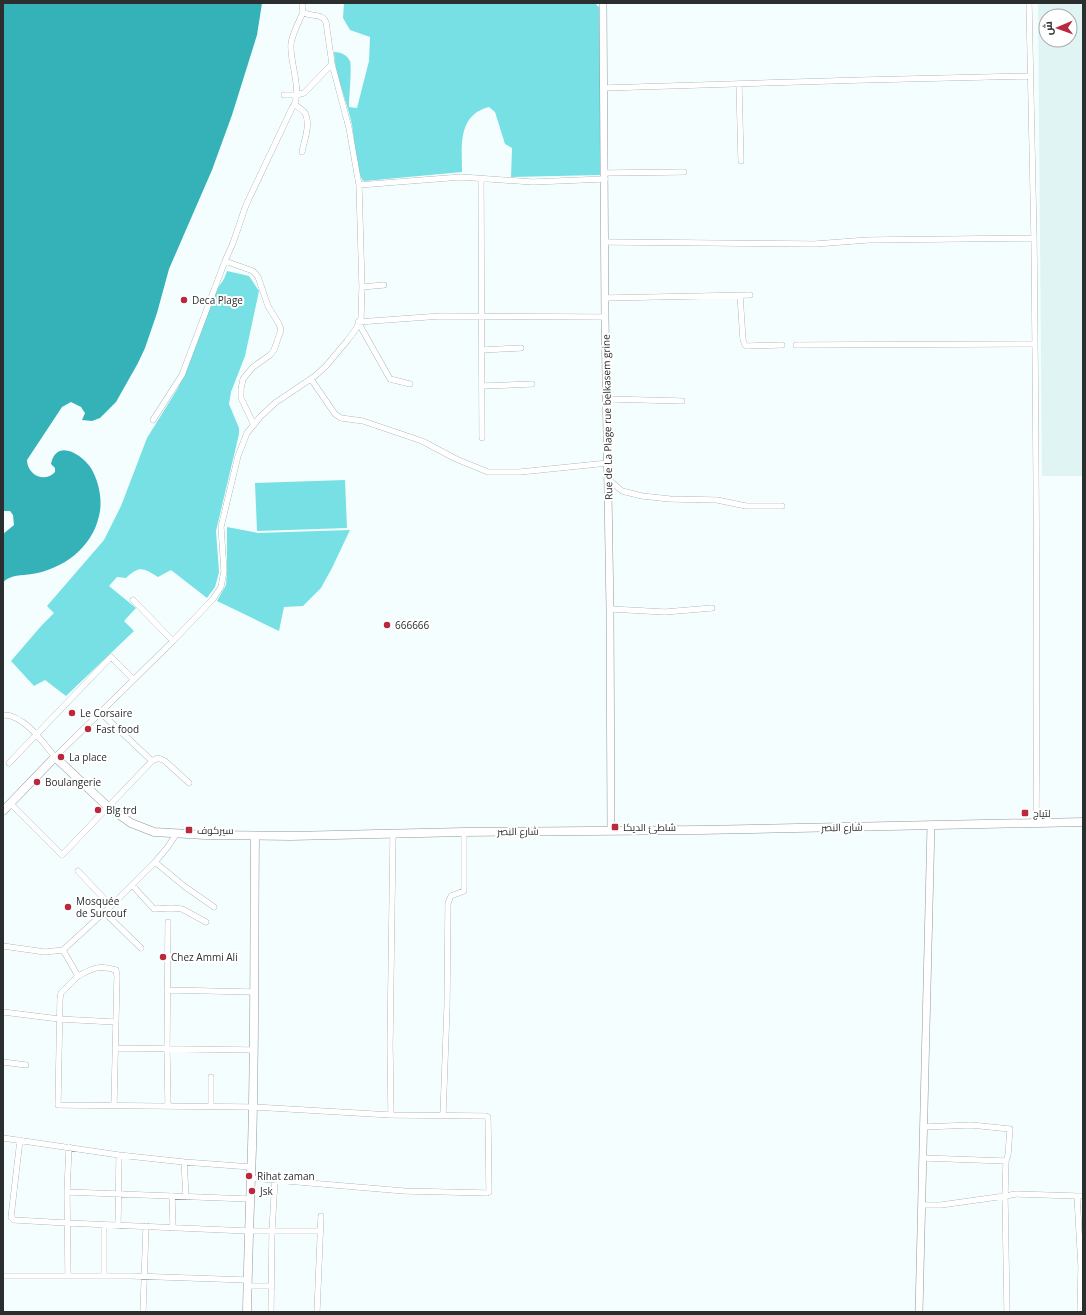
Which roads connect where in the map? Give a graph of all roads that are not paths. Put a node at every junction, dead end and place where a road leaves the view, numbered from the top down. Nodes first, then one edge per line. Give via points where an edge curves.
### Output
1 (303, 3) edge
2 (603, 3) edge
3 (1029, 3) edge
4 (303, 12) junction
5 (332, 64) junction
6 (1030, 76) junction
7 (739, 84) junction
8 (604, 88) junction
9 (284, 95) dead end
10 (296, 95) junction
11 (295, 105) junction
12 (302, 152) dead end
13 (741, 160) dead end
14 (684, 172) dead end
15 (605, 176) junction
16 (481, 179) junction
17 (359, 185) junction
18 (1034, 238) junction
19 (605, 242) junction
20 (224, 261) junction
21 (384, 285) dead end
22 (362, 287) junction
23 (740, 295) junction
24 (750, 295) dead end
25 (605, 298) junction
26 (482, 316) junction
27 (605, 317) junction
28 (358, 322) junction
29 (1034, 344) junction
30 (782, 345) dead end
31 (796, 345) dead end
32 (521, 348) dead end
33 (482, 350) junction
34 (311, 378) junction
35 (410, 384) dead end
36 (532, 384) dead end
37 (482, 386) junction
38 (607, 399) junction
39 (682, 401) dead end
40 (153, 420) dead end
41 (254, 425) junction
42 (482, 438) dead end
43 (608, 463) junction
44 (608, 479) junction
45 (782, 506) dead end
46 (133, 600) dead end
47 (712, 608) dead end
48 (610, 609) junction
49 (173, 641) junction
50 (133, 679) junction
51 (101, 713) junction
52 (3, 714) edge
53 (36, 734) junction
54 (55, 757) junction
55 (152, 761) junction
56 (9, 763) dead end
57 (189, 783) dead end
58 (10, 803) junction
59 (107, 806) junction
60 (3, 811) edge
61 (1083, 822) edge
62 (1036, 823) junction
63 (931, 825) junction
64 (612, 830) junction
65 (464, 832) junction
66 (177, 833) junction
67 (394, 833) junction
68 (255, 836) junction
69 (155, 862) junction
70 (78, 871) dead end
71 (132, 885) junction
72 (111, 906) junction
73 (214, 907) dead end
74 (104, 912) junction
75 (168, 922) dead end
76 (206, 922) dead end
77 (3, 946) edge
78 (141, 948) dead end
79 (63, 950) junction
80 (78, 976) junction
81 (167, 990) junction
82 (254, 992) junction
83 (3, 1012) edge
84 (59, 1019) junction
85 (115, 1022) junction
86 (115, 1048) junction
87 (167, 1049) junction
88 (253, 1050) junction
89 (3, 1062) edge
90 (26, 1065) dead end
91 (211, 1077) dead end
92 (114, 1105) junction
93 (168, 1105) junction
94 (211, 1106) junction
95 (252, 1106) junction
96 (391, 1115) junction
97 (443, 1115) junction
98 (924, 1127) junction
99 (3, 1138) edge
100 (20, 1140) junction
101 (69, 1147) junction
102 (119, 1155) junction
103 (923, 1158) junction
104 (1006, 1161) junction
105 (184, 1162) junction
106 (251, 1167) junction
107 (250, 1178) junction
108 (275, 1179) junction
109 (67, 1192) junction
110 (118, 1194) junction
111 (172, 1196) junction
112 (186, 1196) junction
113 (1005, 1196) junction
114 (1080, 1196) edge
115 (249, 1199) junction
116 (922, 1205) junction
117 (321, 1216) dead end
118 (67, 1224) junction
119 (104, 1225) junction
120 (118, 1226) junction
121 (146, 1226) junction
122 (173, 1227) junction
123 (248, 1231) junction
124 (272, 1231) junction
125 (320, 1231) junction
126 (3, 1276) edge
127 (68, 1276) junction
128 (104, 1276) junction
129 (144, 1277) junction
130 (247, 1283) junction
131 (272, 1286) junction
132 (143, 1312) edge
133 (247, 1312) edge
134 (271, 1312) edge
135 (317, 1312) edge
136 (919, 1312) edge
137 (1006, 1312) edge
138 (1080, 1312) edge

1 - 4 street
2 - 8 street, Rue de La Plage rue belkasem grine
3 - 6 street
4 - 5 street via 324,18
4 - 10 street via 291,43
5 - 10 street via 304,93
5 - 17 street via 349,128
6 - 7 street
6 - 18 street
7 - 8 street
7 - 13 street
8 - 15 street, Rue de La Plage rue belkasem grine
9 - 10 street
10 - 11 street
11 - 12 street via 306,117 307,128
11 - 20 street via 246,205
14 - 15 street
15 - 16 street via 533,182
15 - 19 street, Rue de La Plage rue belkasem grine
16 - 17 street via 461,177
16 - 26 street
17 - 22 street
18 - 19 street via 868,240 815,244
18 - 29 street
19 - 25 street, Rue de La Plage rue belkasem grine
20 - 40 street via 182,375
20 - 41 street via 253,271 258,277 268,306 281,330 274,350 253,367 243,379 240,389 241,398
21 - 22 street
22 - 28 street via 362,312
23 - 24 street
23 - 25 street
23 - 30 street via 745,345
25 - 27 street, Rue de La Plage rue belkasem grine
26 - 27 street
26 - 28 street
26 - 33 street
27 - 38 street, Rue de La Plage rue belkasem grine
28 - 34 street via 356,329 337,354
28 - 35 street via 390,379
29 - 31 street
29 - 62 street
32 - 33 street
33 - 37 street
34 - 41 street via 275,403
34 - 43 street via 335,414 341,418 363,421 422,441 488,472 520,472
36 - 37 street
37 - 42 street
38 - 39 street
38 - 43 street, Rue de La Plage rue belkasem grine
41 - 49 street via 238,456 225,507 221,527 224,571 221,587
43 - 44 street, Rue de La Plage rue belkasem grine
44 - 45 street via 622,490 642,496 717,500 746,506
44 - 48 street, Rue de La Plage rue belkasem grine
46 - 49 street
47 - 48 street via 665,612
48 - 64 street, Rue de La Plage rue belkasem grine
49 - 50 street
50 - 51 street
50 - 53 street via 111,657
51 - 54 street
51 - 55 street
52 - 53 street via 14,715
53 - 54 street
53 - 56 street
54 - 58 main road
54 - 59 main road, شارع النصر
55 - 57 street via 158,758 164,761
55 - 59 street
58 - 59 street via 62,855
58 - 60 main road
59 - 66 main road, شارع النصر via 131,823 154,832
61 - 62 main road, شارع النصر
62 - 63 main road, شارع النصر
63 - 64 main road, شارع النصر
63 - 98 street
64 - 65 main road, شارع النصر
65 - 67 main road, شارع النصر
65 - 97 street via 464,891 451,896 448,903
66 - 68 main road, شارع النصر
66 - 69 street
67 - 68 main road, شارع النصر
67 - 96 street
68 - 82 main road
69 - 71 street
69 - 73 street
70 - 72 street
71 - 72 street
71 - 76 street via 154,909 182,909
72 - 74 street
74 - 78 street
74 - 79 street
75 - 81 street
77 - 79 street via 45,952
79 - 80 street
80 - 84 street via 61,992
80 - 85 street via 103,966 116,970
81 - 82 street
81 - 87 street
82 - 88 main road
83 - 84 street
84 - 85 street
84 - 92 street via 58,1105
85 - 86 street
86 - 87 street
86 - 92 street
87 - 88 street
87 - 93 street
88 - 95 main road
89 - 90 street
91 - 94 street
92 - 93 street
93 - 94 street
94 - 95 street
95 - 96 street
95 - 106 main road
96 - 97 street
97 - 108 street via 488,1117 489,1192 404,1191
98 - 103 street
98 - 104 street via 971,1125 1010,1129
99 - 100 street
100 - 101 street
100 - 118 street via 12,1219
101 - 102 street
101 - 109 street
102 - 105 street
102 - 110 street
103 - 104 street
103 - 116 street
104 - 113 street
105 - 106 street
105 - 112 street
106 - 107 main road
107 - 108 street
107 - 115 main road
108 - 124 street
109 - 110 street
109 - 118 street
110 - 111 street
110 - 120 street
111 - 112 street
111 - 122 street
112 - 115 street
113 - 114 street
113 - 116 street via 941,1205
113 - 137 street
114 - 138 street
115 - 123 main road
116 - 136 street
117 - 125 street
118 - 119 street
118 - 127 street
119 - 120 street
119 - 128 street
120 - 121 street
121 - 122 street
121 - 129 street
122 - 123 street
123 - 124 street
123 - 130 main road
124 - 125 street
124 - 131 street
125 - 135 street
126 - 127 street
127 - 128 street
128 - 129 street
129 - 130 street
129 - 132 street
130 - 131 street
130 - 133 main road
131 - 134 street

